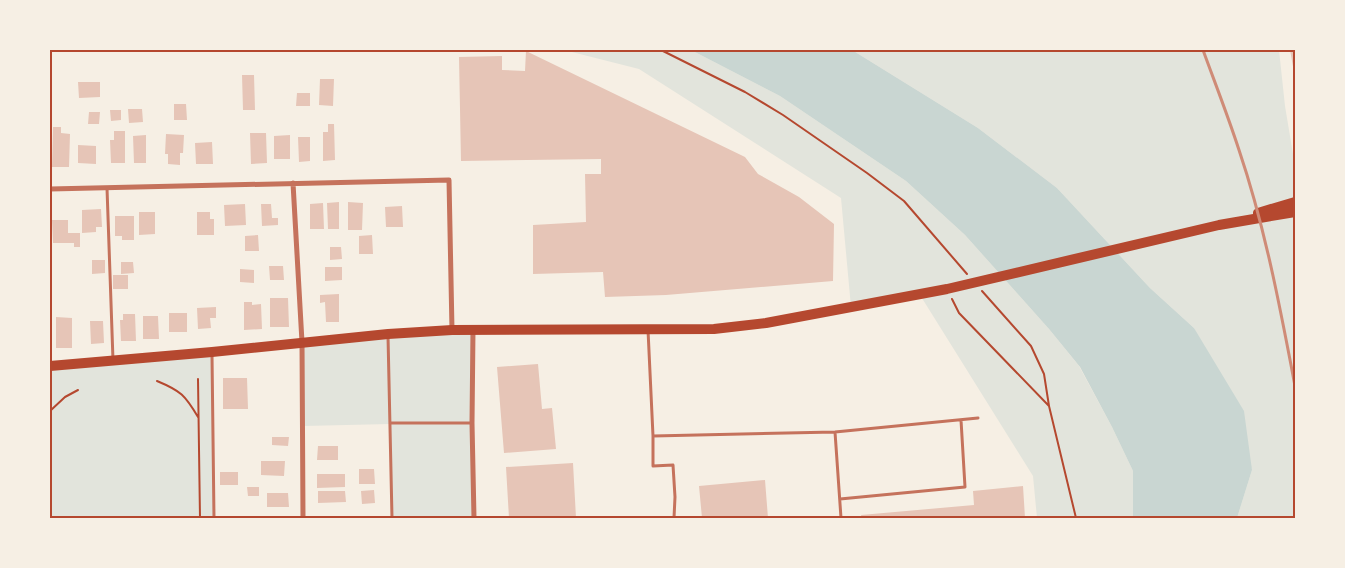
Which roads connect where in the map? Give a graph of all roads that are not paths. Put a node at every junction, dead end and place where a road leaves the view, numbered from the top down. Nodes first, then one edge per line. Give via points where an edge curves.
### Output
1 (293, 183) junction
2 (107, 188) junction
3 (50, 189) edge
4 (1295, 202) edge
5 (1295, 212) edge
6 (1219, 226) junction
7 (473, 329) junction
8 (452, 330) junction
9 (648, 330) junction
10 (388, 334) junction
11 (302, 342) junction
12 (212, 352) junction
13 (113, 360) junction
14 (50, 366) edge
15 (978, 418) dead end
16 (961, 420) junction
17 (390, 423) junction
18 (472, 423) junction
19 (835, 432) junction
20 (653, 436) junction
21 (840, 499) junction
22 (214, 518) edge
23 (303, 518) edge
24 (392, 518) edge
25 (474, 518) edge
26 (674, 518) edge
27 (841, 518) edge

1 - 2 street
1 - 8 street via 449,180
1 - 11 street
2 - 3 street
2 - 13 lane
4 - 6 main road
5 - 6 main road
6 - 9 main road via 947,289 766,323 714,329
7 - 8 main road
7 - 9 main road
7 - 18 street
8 - 10 main road
9 - 20 lane
10 - 11 main road
10 - 17 lane
11 - 12 main road
11 - 23 street
12 - 13 main road
12 - 22 lane
13 - 14 main road
15 - 16 lane
16 - 19 lane
16 - 21 lane via 965,487
17 - 18 lane
17 - 24 lane
18 - 25 street
19 - 20 lane
19 - 21 lane
20 - 26 lane via 653,466 673,465
21 - 27 lane

